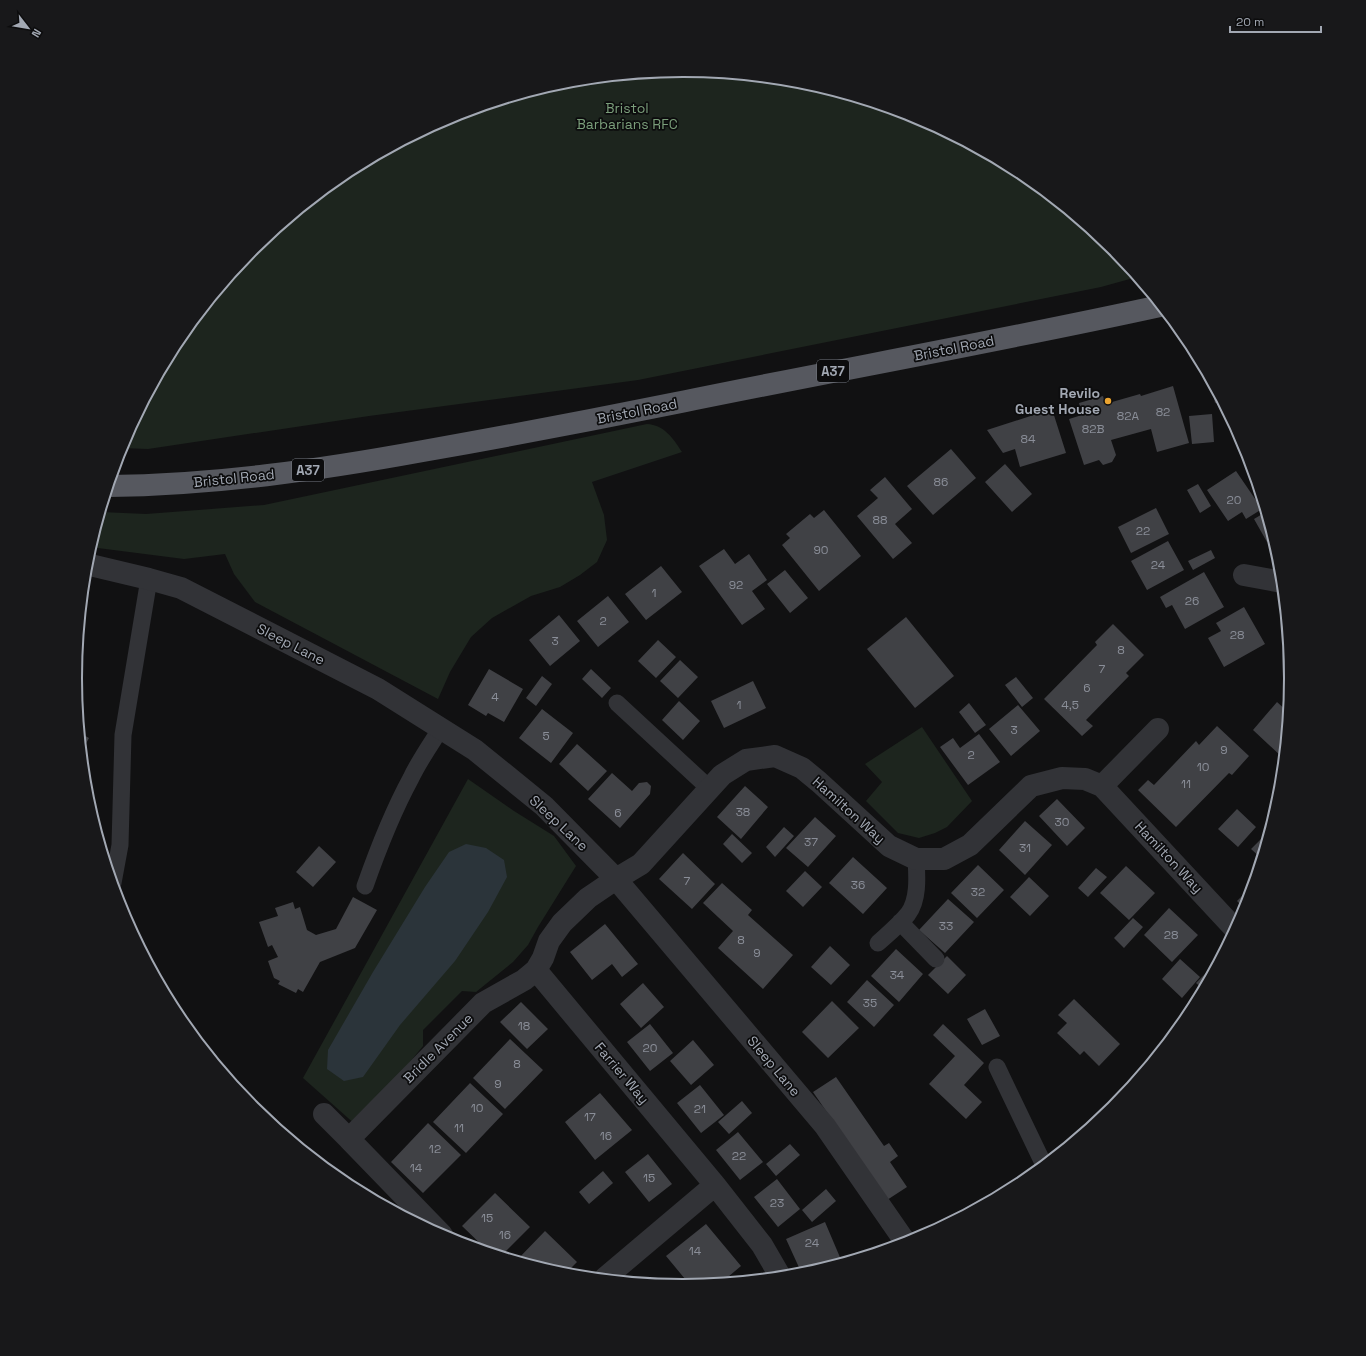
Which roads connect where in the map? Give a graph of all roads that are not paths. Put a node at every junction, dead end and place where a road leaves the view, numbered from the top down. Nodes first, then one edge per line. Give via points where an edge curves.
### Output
1 (1156, 307) edge
2 (114, 486) edge
3 (93, 566) edge
4 (1244, 575) dead end
5 (149, 579) junction
6 (1276, 581) edge
7 (617, 703) dead end
8 (441, 728) junction
9 (1158, 729) dead end
10 (1102, 786) junction
11 (710, 789) junction
12 (916, 859) junction
13 (115, 873) edge
14 (616, 879) junction
15 (365, 886) dead end
16 (900, 922) junction
17 (1231, 924) edge
18 (878, 943) dead end
19 (936, 959) dead end
20 (536, 970) junction
21 (997, 1067) dead end
22 (324, 1114) dead end
23 (349, 1139) junction
24 (1042, 1160) edge
25 (715, 1185) junction
26 (430, 1223) edge
27 (902, 1237) edge
28 (777, 1271) edge
29 (609, 1274) edge

1 - 2 highway, Bristol Road / A37 via 514,435 360,462 211,481
3 - 5 street, Sleep Lane
4 - 6 street
5 - 8 street, Sleep Lane via 182,588 378,689
5 - 13 lane via 123,735 120,846
7 - 11 lane
8 - 14 street, Sleep Lane via 475,750 544,806
8 - 15 lane via 398,804 382,838
9 - 10 street
10 - 12 street, Hamilton Way via 1085,779 1062,778 1031,786 970,845 944,859
10 - 17 street, Hamilton Way
11 - 12 street, Hamilton Way via 722,775 746,760 775,756 802,768 889,846
11 - 14 street, Hamilton Way via 641,864
12 - 16 lane via 917,882 914,902 909,913
14 - 20 street via 588,898 562,923 549,941
14 - 27 street, Sleep Lane via 825,1126
16 - 18 lane
16 - 19 lane
20 - 23 street, Bridle Avenue via 524,980 483,1003
20 - 25 street, Farrier Way
21 - 24 lane
22 - 23 street
23 - 26 street
25 - 28 street, Farrier Way via 762,1245
25 - 29 street

